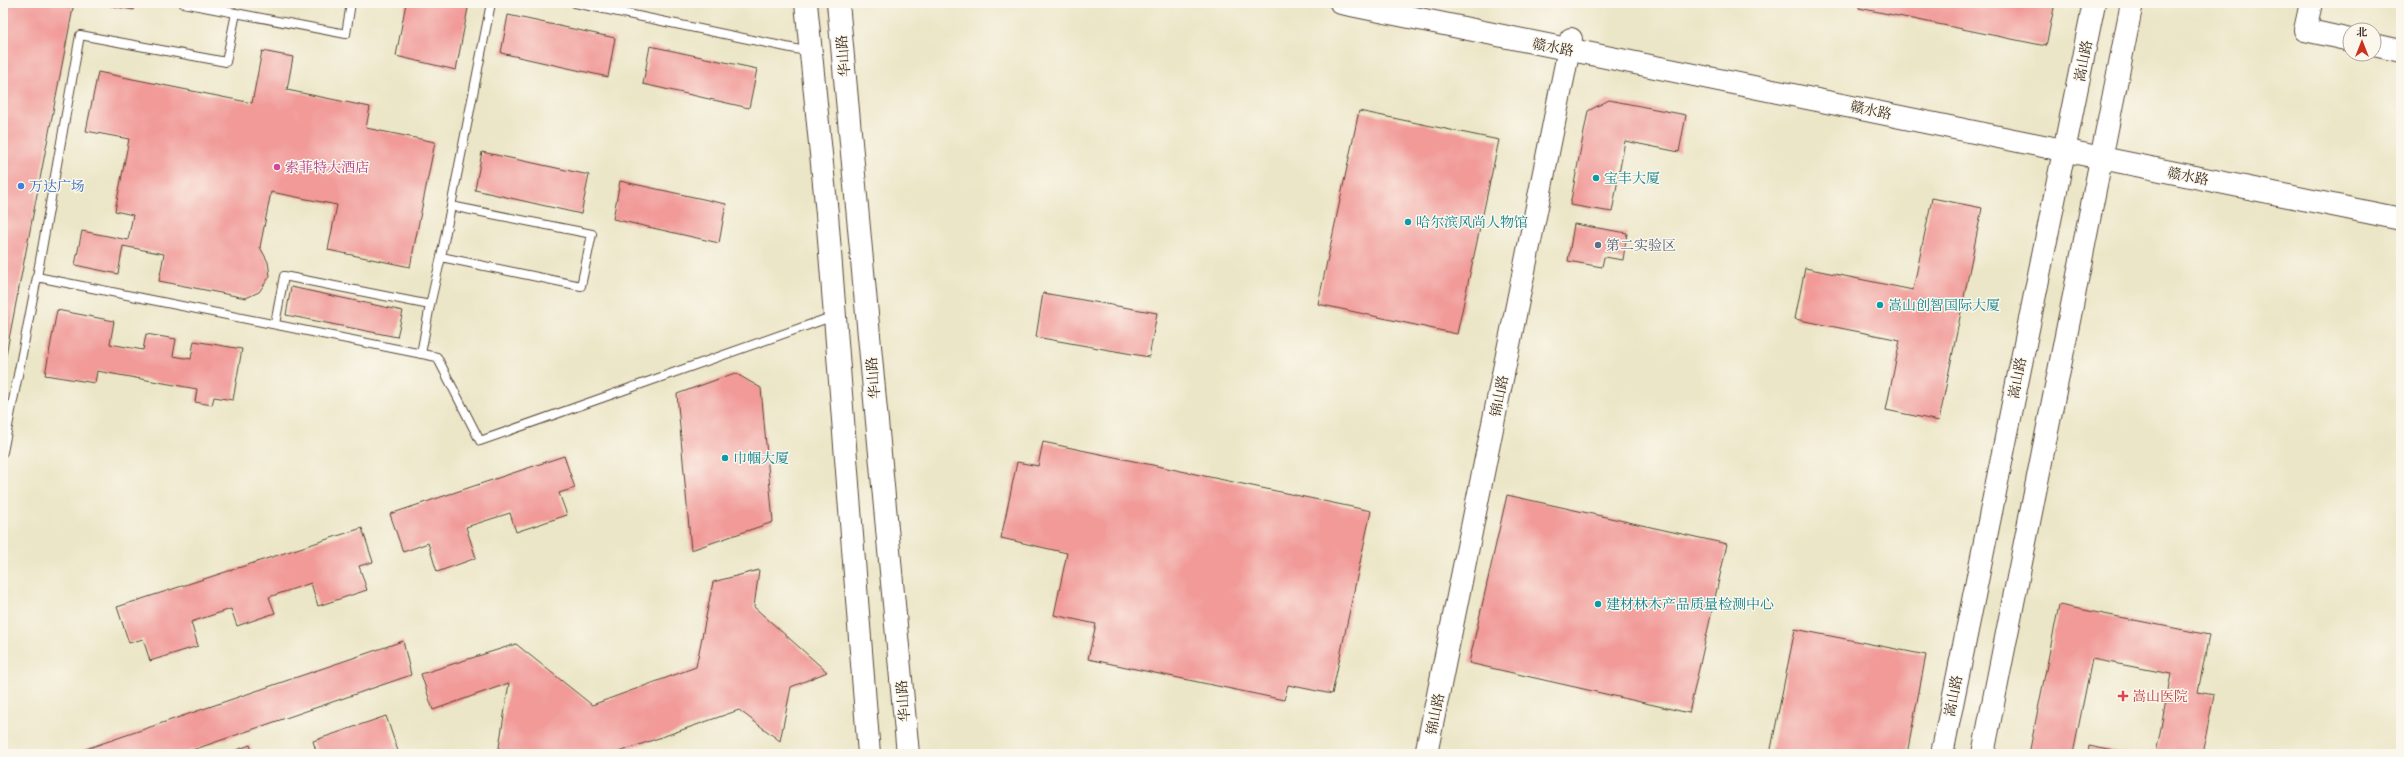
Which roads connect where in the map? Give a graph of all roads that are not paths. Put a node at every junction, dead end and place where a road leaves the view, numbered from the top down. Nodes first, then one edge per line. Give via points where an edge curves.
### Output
1 (183, 3) edge
2 (351, 3) edge
3 (491, 3) edge
4 (575, 3) edge
5 (806, 3) edge
6 (838, 3) edge
7 (1341, 3) edge
8 (1392, 3) edge
9 (2094, 3) edge
10 (2132, 3) edge
11 (2311, 3) edge
12 (236, 13) junction
13 (2342, 38) edge
14 (1570, 44) junction
15 (2382, 47) edge
16 (2401, 51) edge
17 (811, 52) junction
18 (2066, 144) junction
19 (2102, 151) junction
20 (2401, 204) edge
21 (451, 206) junction
22 (2401, 219) edge
23 (441, 257) junction
24 (37, 277) junction
25 (430, 305) junction
26 (835, 315) junction
27 (275, 324) junction
28 (421, 354) junction
29 (3, 452) edge
30 (869, 754) edge
31 (908, 754) edge
32 (1426, 754) edge
33 (1942, 754) edge
34 (1983, 754) edge

1 - 12 lane
2 - 12 lane via 346,34
3 - 21 lane
4 - 17 lane
5 - 17 main road
6 - 31 main road, 华山路
7 - 14 main road, 赣水路
8 - 14 main road, 赣水路
9 - 18 main road, 嵩山路
10 - 19 main road
11 - 13 main road via 2305,30
12 - 24 lane via 226,62 80,35
14 - 18 main road, 赣水路
14 - 32 main road, 锦山路
15 - 16 main road
17 - 26 main road
18 - 19 main road, 赣水路
18 - 33 main road, 嵩山路
19 - 20 main road, 赣水路
19 - 22 main road, 赣水路
19 - 34 main road
21 - 23 lane
21 - 23 lane via 592,234 581,286
23 - 25 lane
24 - 27 lane
24 - 29 lane
25 - 27 lane via 284,276
25 - 28 lane
26 - 28 lane via 480,441 437,357
26 - 30 main road
27 - 28 lane

